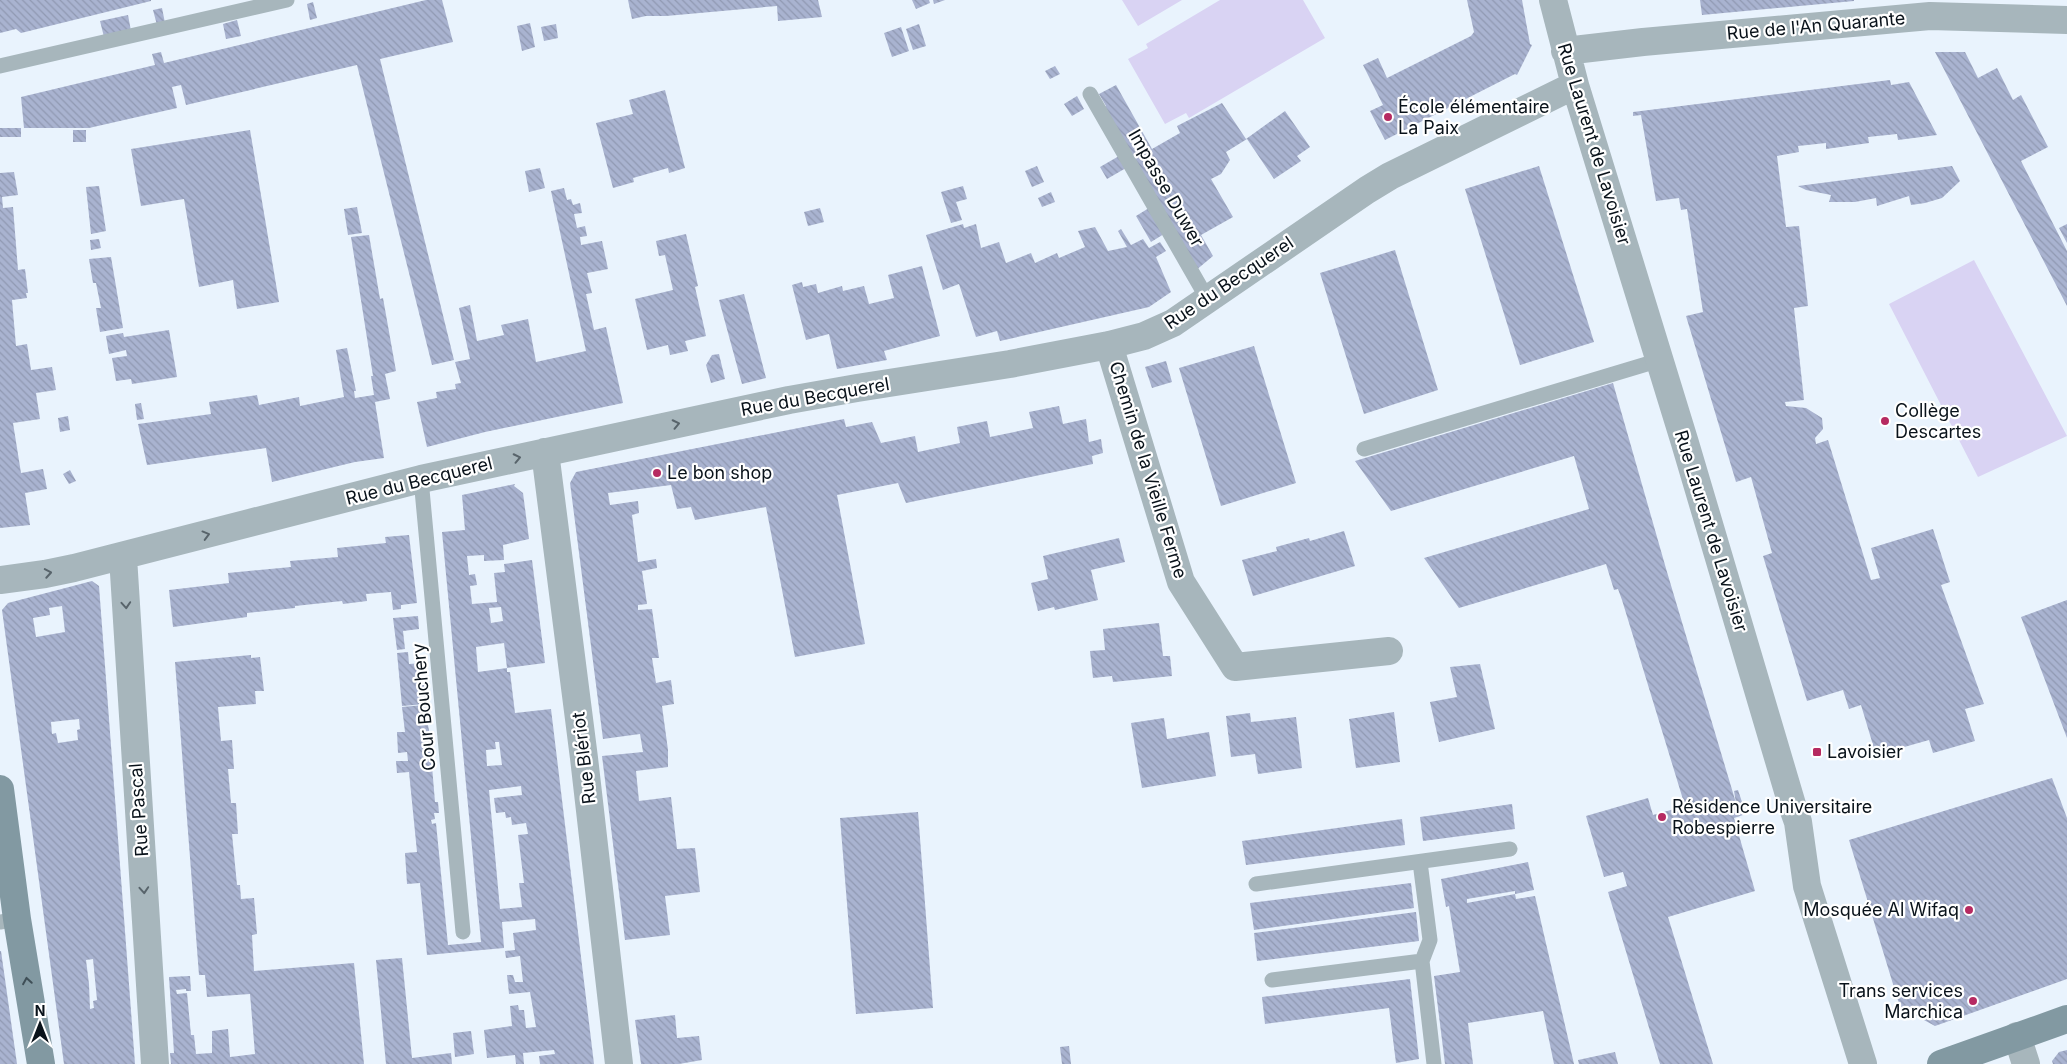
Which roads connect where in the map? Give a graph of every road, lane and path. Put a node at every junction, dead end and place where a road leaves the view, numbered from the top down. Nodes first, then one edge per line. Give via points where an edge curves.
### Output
1 (287, 0) edge
2 (1553, 0) edge
3 (2067, 20) edge
4 (1566, 51) junction
5 (0, 66) edge
6 (1575, 85) junction
7 (1090, 94) dead end
8 (1208, 300) junction
9 (1109, 345) junction
10 (1660, 360) junction
11 (1364, 449) dead end
12 (545, 452) junction
13 (421, 478) junction
14 (123, 557) junction
15 (0, 580) edge
16 (1389, 651) dead end
17 (0, 789) edge
18 (1510, 849) dead end
19 (1420, 862) junction
20 (1256, 884) dead end
21 (9, 920) edge
22 (463, 932) dead end
23 (1422, 961) junction
24 (1272, 980) dead end
25 (2067, 1018) edge
26 (2017, 1036) junction
27 (40, 1064) edge
28 (155, 1064) edge
29 (619, 1064) edge
30 (1434, 1064) edge
31 (1863, 1064) edge
32 (1941, 1064) edge
33 (2026, 1064) edge

1 - 5 lane
2 - 4 street, Rue Laurent de Lavoisier
3 - 4 street, Rue de l'An Quarante via 1914,17
4 - 6 street, Rue Laurent de Lavoisier
6 - 8 street, Rue du Becquerel via 1390,176
6 - 10 street, Rue Laurent de Lavoisier
7 - 8 lane, Impasse Duwer
8 - 9 street, Rue du Becquerel via 1174,324
12 -> 9 street, Rue du Becquerel via 820,394
9 - 16 street, Chemin de la Vieille Ferme via 1181,582 1236,667
10 - 11 lane
10 - 31 street, Rue Laurent de Lavoisier via 1796,815 1807,886
13 -> 12 street, Rue du Becquerel
12 - 29 street, Rue Blériot
14 -> 13 street, Rue du Becquerel
13 - 22 lane, Cour Bouchery
15 -> 14 street, Rue du Becquerel
14 -> 28 street, Rue Pascal
17 - 21 street
18 - 19 lane
19 - 20 lane
19 - 23 lane via 1430,940
27 -> 21 street
23 - 24 lane
23 - 30 lane
25 - 26 street
26 - 32 street
26 - 33 street

